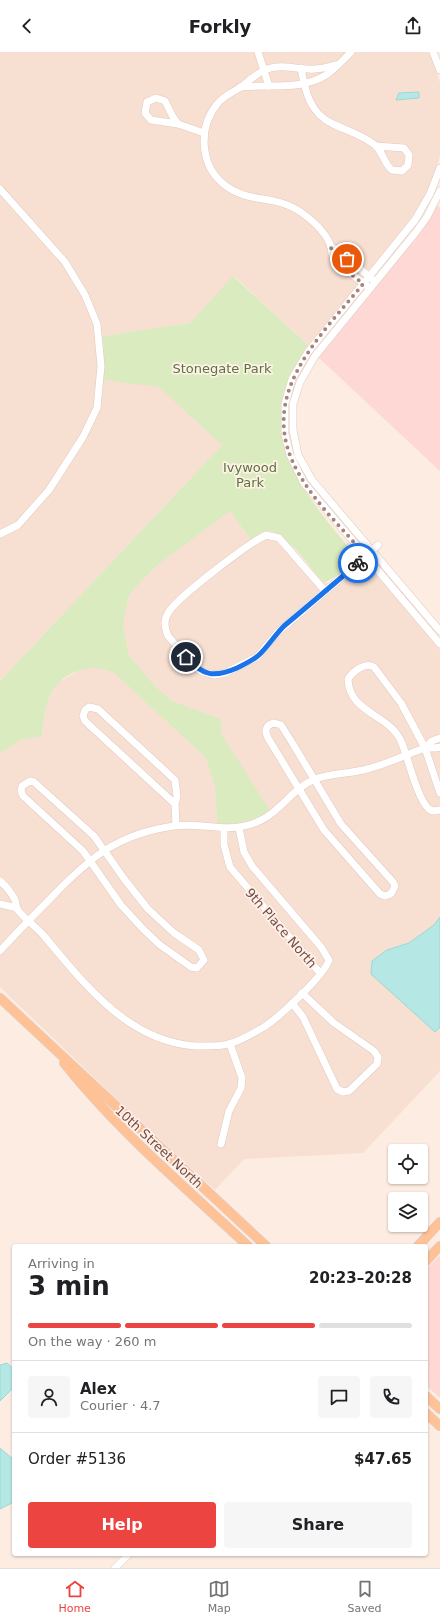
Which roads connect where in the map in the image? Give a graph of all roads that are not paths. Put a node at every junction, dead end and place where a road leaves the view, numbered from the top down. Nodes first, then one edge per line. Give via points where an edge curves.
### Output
1 (258, 52) edge
2 (351, 52) edge
3 (434, 52) edge
4 (336, 65) junction
5 (301, 68) junction
6 (265, 70) junction
7 (440, 70) edge
8 (304, 83) junction
9 (269, 86) junction
10 (241, 87) junction
11 (178, 124) junction
12 (204, 133) junction
13 (376, 146) junction
14 (440, 168) edge
15 (0, 189) edge
16 (440, 191) edge
17 (331, 247) junction
18 (369, 277) junction
19 (375, 282) junction
20 (363, 284) junction
21 (370, 289) junction
22 (0, 534) edge
23 (378, 545) dead end
24 (372, 551) junction
25 (366, 556) junction
26 (325, 591) junction
27 (440, 631) edge
28 (440, 644) edge
29 (440, 738) edge
30 (440, 747) edge
31 (425, 748) junction
32 (407, 755) junction
33 (314, 780) junction
34 (298, 790) junction
35 (440, 793) edge
36 (175, 804) junction
37 (440, 810) edge
38 (176, 825) junction
39 (239, 828) junction
40 (224, 829) junction
41 (104, 850) junction
42 (90, 860) junction
43 (0, 881) edge
44 (0, 904) edge
45 (17, 908) junction
46 (29, 920) junction
47 (0, 951) edge
48 (320, 973) junction
49 (302, 993) junction
50 (0, 998) edge
51 (292, 1003) junction
52 (230, 1044) junction
53 (52, 1048) junction
54 (221, 1144) dead end
55 (440, 1222) edge
56 (246, 1244) edge
57 (264, 1244) edge
58 (420, 1244) edge
59 (440, 1246) edge
60 (428, 1259) edge
61 (428, 1398) edge
62 (440, 1409) edge
63 (428, 1415) edge
64 (440, 1426) edge
65 (127, 1556) edge
66 (115, 1568) edge

1 - 6 street
2 - 4 street
3 - 7 street
4 - 5 street via 316,69
4 - 8 street via 325,75
5 - 6 street via 280,66
5 - 8 street
6 - 9 street
6 - 10 street
8 - 9 street
8 - 13 street via 311,103 322,117 358,134
9 - 10 street
10 - 12 street via 217,103 209,116
11 - 11 street via 165,101 156,98 147,102 145,113 151,120
11 - 12 street
12 - 17 street via 207,161 223,184 240,194 277,201 298,210 316,225
13 - 13 street via 392,170 402,171 408,165 410,157 404,148
14 - 18 street via 418,215
15 - 22 street via 65,262 85,296 97,324 101,366 97,408 83,437 49,490 18,525
16 - 19 street via 422,224
17 - 18 street via 337,249
17 - 20 street via 337,261
18 - 19 street
18 - 20 street
19 - 21 street
20 - 21 street
20 - 25 street via 299,365 287,395 284,424 290,455 299,474
21 - 24 street via 306,368 296,392 292,421 296,446 307,472
23 - 24 street
24 - 25 street
24 - 27 street
25 - 26 street
25 - 28 street
26 - 26 street via 278,632 257,657 225,673 215,675 196,668 165,630 167,614 180,599 266,535 279,538
29 - 31 street
30 - 31 street
31 - 32 street
31 - 32 street via 401,703 385,680 371,665 363,666 348,679 356,702 395,729
31 - 35 street
32 - 33 street via 371,768
32 - 37 street via 423,801 429,809
33 - 34 street
33 - 34 street via 281,725 271,724 266,729 268,738
33 - 34 street via 341,824 393,882 395,886 391,894 380,894 333,841
34 - 39 street via 274,812 254,824
36 - 36 street via 178,796 177,784 172,777 98,709 89,707 85,710 85,721
36 - 38 street
38 - 40 street
38 - 41 street via 134,835
39 - 40 street
39 - 48 street, 9th Place North via 249,862 327,955 328,964
40 - 48 street, 9th Place North via 224,845 230,867
41 - 42 street
41 - 42 street via 91,833 34,782 26,782 22,786 23,796
41 - 42 street via 148,909 174,933 199,950 204,960 202,964 197,968 191,967 160,945 121,905
42 - 46 street
43 - 45 street via 8,888
44 - 45 street
45 - 46 street
46 - 47 street
46 - 52 street via 76,975 121,1016 141,1030 177,1044
48 - 49 street
49 - 51 street
49 - 51 street via 334,1023 374,1051 378,1057 377,1064 349,1091 337,1089 303,1017
50 - 53 main road, 10th Street North
51 - 52 street via 271,1022
52 - 54 street via 242,1078 241,1088 228,1111
53 - 56 main road, 10th Street North via 84,1089 124,1131
53 - 57 main road, 10th Street North via 88,1078
55 - 58 main road
59 - 60 main road
61 - 62 main road
63 - 64 main road
65 - 66 street

